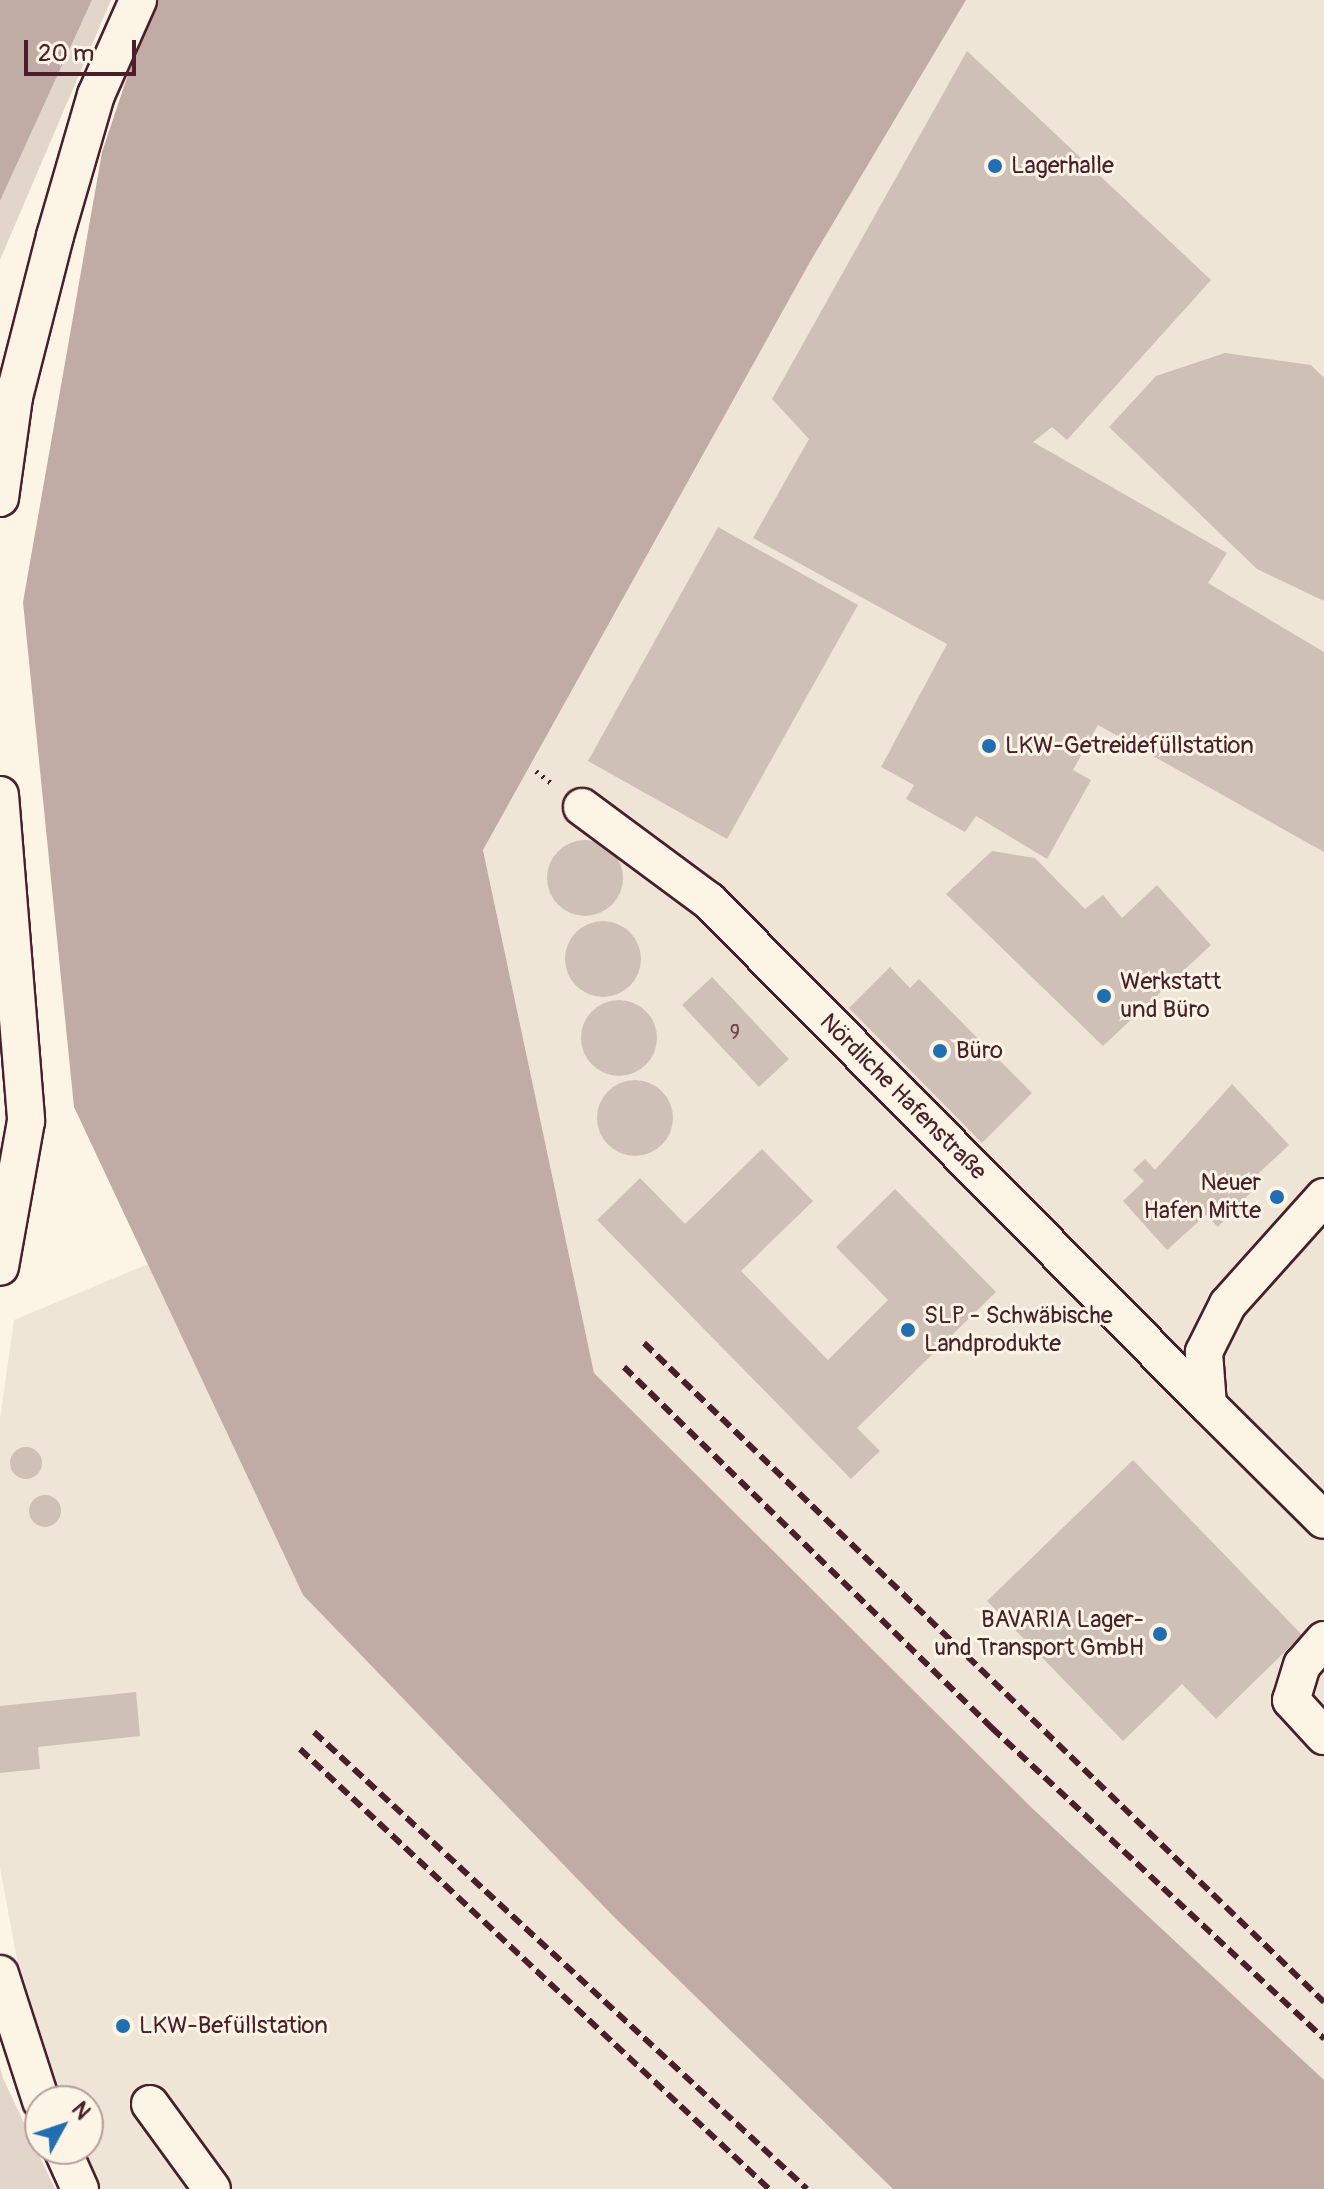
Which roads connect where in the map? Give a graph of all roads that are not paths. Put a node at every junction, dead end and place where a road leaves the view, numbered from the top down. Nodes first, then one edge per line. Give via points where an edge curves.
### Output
1 (138, 0) edge
2 (0, 498) edge
3 (0, 795) edge
4 (582, 807) dead end
5 (1324, 1197) edge
6 (0, 1267) edge
7 (1208, 1405) junction
8 (1324, 1520) edge
9 (1324, 1640) edge
10 (1324, 1736) edge
11 (0, 1974) edge
12 (36, 2085) edge
13 (150, 2104) dead end
14 (69, 2165) edge
15 (80, 2189) edge
16 (212, 2189) edge

1 - 2 street via 96,95 55,236 14,397
3 - 6 street via 26,1121
4 - 7 street, Nördliche Hafenstraße via 709,901
5 - 7 street via 1228,1304 1204,1352
7 - 8 street, Nördliche Hafenstraße
9 - 10 street via 1302,1665 1291,1700
11 - 12 street
13 - 16 street
14 - 15 street

